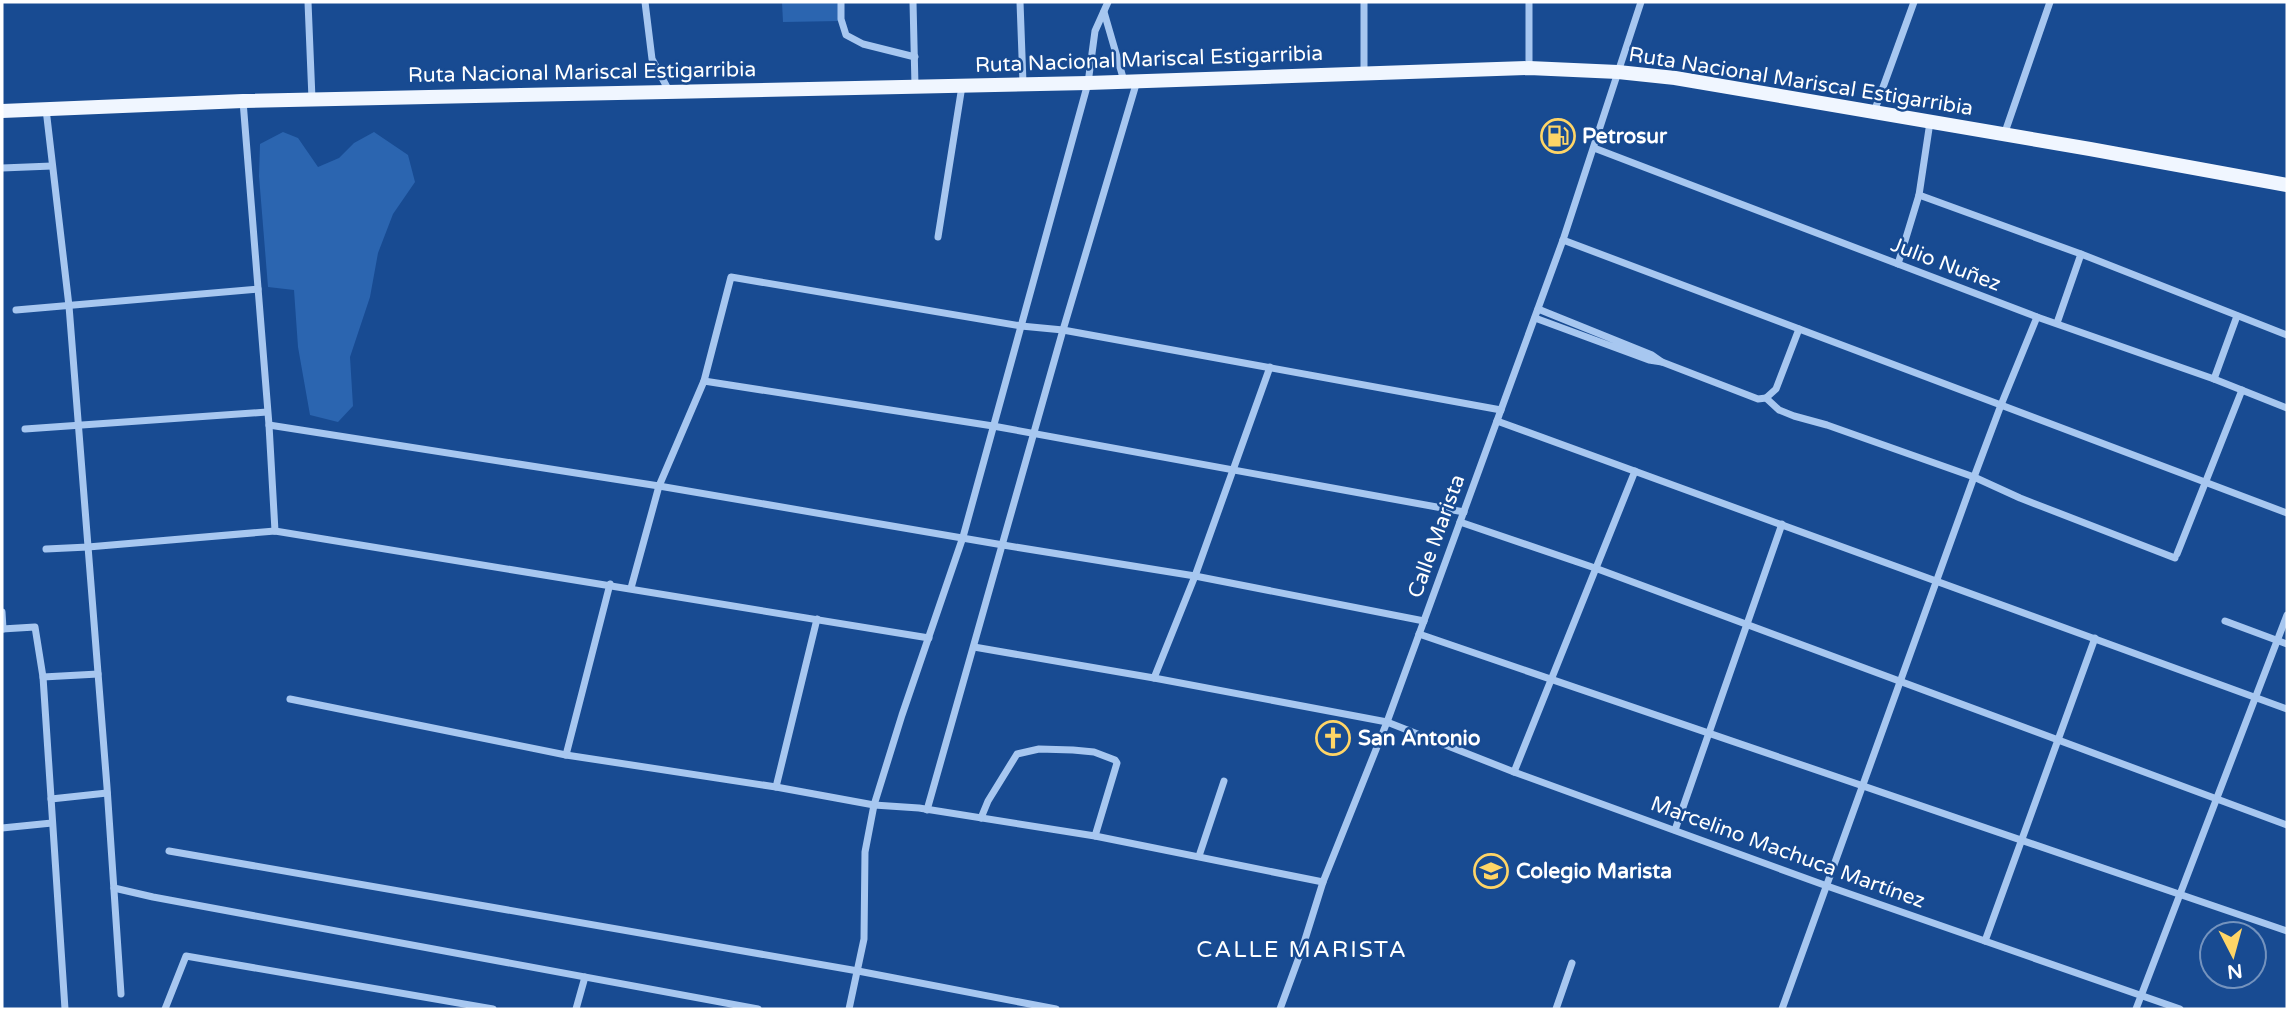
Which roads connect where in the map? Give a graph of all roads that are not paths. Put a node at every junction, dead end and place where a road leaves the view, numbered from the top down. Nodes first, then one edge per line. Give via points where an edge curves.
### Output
1 (308, 2) edge
2 (645, 2) edge
3 (841, 2) edge
4 (913, 2) edge
5 (1020, 2) edge
6 (1108, 2) edge
7 (1364, 2) edge
8 (1529, 2) edge
9 (1641, 2) edge
10 (1914, 2) edge
11 (2050, 2) edge
12 (1104, 12) junction
13 (915, 57) junction
14 (1529, 68) junction
15 (1618, 72) junction
16 (1364, 74) junction
17 (1131, 81) junction
18 (1023, 83) junction
19 (1088, 83) junction
20 (962, 85) junction
21 (915, 86) junction
22 (669, 91) junction
23 (243, 100) junction
24 (312, 100) junction
25 (46, 108) junction
26 (2, 111) edge
27 (1874, 112) junction
28 (1930, 122) junction
29 (2004, 135) junction
30 (1594, 148) junction
31 (52, 166) junction
32 (2, 168) edge
33 (2287, 185) edge
34 (1919, 195) junction
35 (938, 237) dead end
36 (1563, 240) junction
37 (2081, 254) junction
38 (1898, 264) junction
39 (258, 289) junction
40 (69, 306) junction
41 (1538, 309) junction
42 (16, 310) dead end
43 (2237, 316) junction
44 (2037, 317) junction
45 (1535, 318) junction
46 (2057, 323) junction
47 (1021, 326) junction
48 (1799, 329) junction
49 (1063, 330) junction
50 (2287, 335) edge
51 (1662, 362) junction
52 (1270, 367) junction
53 (2214, 379) junction
54 (704, 381) junction
55 (2242, 390) junction
56 (1766, 398) junction
57 (2001, 405) junction
58 (2287, 408) edge
59 (1501, 410) junction
60 (267, 412) junction
61 (1497, 421) junction
62 (78, 424) junction
63 (269, 425) junction
64 (993, 426) junction
65 (25, 429) dead end
66 (1035, 434) junction
67 (1235, 469) junction
68 (1634, 471) junction
69 (1974, 477) junction
70 (2206, 482) junction
71 (659, 486) junction
72 (1464, 512) junction
73 (2287, 513) edge
74 (1460, 522) junction
75 (1782, 524) junction
76 (275, 531) junction
77 (963, 537) junction
78 (1003, 545) junction
79 (88, 547) junction
80 (46, 549) dead end
81 (1595, 568) junction
82 (1195, 576) junction
83 (1937, 580) junction
84 (610, 584) junction
85 (631, 588) junction
86 (2, 612) edge
87 (2287, 615) edge
88 (817, 619) junction
89 (1424, 621) junction
90 (2225, 621) dead end
91 (1747, 625) junction
92 (3, 629) edge
93 (1419, 634) junction
94 (929, 638) junction
95 (2095, 638) junction
96 (2277, 641) junction
97 (2287, 644) edge
98 (974, 647) junction
99 (98, 674) junction
100 (43, 677) junction
101 (1552, 677) junction
102 (1154, 678) junction
103 (1901, 682) junction
104 (2256, 697) junction
105 (290, 698) dead end
106 (2287, 709) edge
107 (1387, 722) junction
108 (1709, 733) junction
109 (2058, 740) junction
110 (566, 755) junction
111 (1514, 772) junction
112 (1224, 781) dead end
113 (1863, 785) junction
114 (776, 787) junction
115 (107, 793) junction
116 (51, 799) junction
117 (2217, 799) junction
118 (874, 805) junction
119 (927, 810) junction
120 (981, 818) junction
121 (52, 823) junction
122 (2287, 825) edge
123 (2, 828) edge
124 (1675, 830) junction
125 (1095, 836) junction
126 (2022, 839) junction
127 (169, 851) dead end
128 (1199, 856) junction
129 (1323, 881) junction
130 (1828, 886) junction
131 (114, 888) junction
132 (2180, 894) junction
133 (2287, 931) edge
134 (1985, 941) junction
135 (1573, 963) dead end
136 (858, 971) junction
137 (584, 977) junction
138 (121, 995) dead end
139 (2141, 997) junction
140 (478, 1008) edge
141 (65, 1009) edge
142 (165, 1009) edge
143 (493, 1009) edge
144 (576, 1009) edge
145 (758, 1009) edge
146 (849, 1009) edge
147 (1056, 1009) edge
148 (1280, 1009) edge
149 (1556, 1009) edge
150 (1782, 1009) edge
151 (2136, 1009) edge
152 (2180, 1009) edge

1 - 24 street
2 - 22 street via 652,59
3 - 13 street via 846,35
4 - 13 street
5 - 18 street
6 - 12 street
7 - 16 street
8 - 14 street
9 - 15 street, Calle Marista
10 - 27 street
11 - 29 street
12 - 17 street
12 - 19 street via 1095,31
13 - 21 street
14 - 15 main road, Ruta Nacional Mariscal Estigarribia
14 - 16 main road, Ruta Nacional Mariscal Estigarribia
15 - 27 main road, Ruta Nacional Mariscal Estigarribia
15 - 30 street, Calle Marista
16 - 17 main road, Ruta Nacional Mariscal Estigarribia
17 - 19 main road, Ruta Nacional Mariscal Estigarribia
17 - 49 street
18 - 19 main road, Ruta Nacional Mariscal Estigarribia
18 - 20 main road, Ruta Nacional Mariscal Estigarribia
19 - 47 street
20 - 21 main road, Ruta Nacional Mariscal Estigarribia
20 - 35 street
21 - 22 main road, Ruta Nacional Mariscal Estigarribia
22 - 24 main road, Ruta Nacional Mariscal Estigarribia
23 - 24 main road, Ruta Nacional Mariscal Estigarribia
23 - 25 main road, Ruta Nacional Mariscal Estigarribia
23 - 39 street
25 - 26 main road, Ruta Nacional Mariscal Estigarribia
25 - 31 street
27 - 28 main road, Ruta Nacional Mariscal Estigarribia
28 - 29 main road, Ruta Nacional Mariscal Estigarribia
28 - 34 street
29 - 33 main road, Ruta Nacional Mariscal Estigarribia
30 - 36 street, Calle Marista
30 - 38 street, Julio Nuñez
31 - 32 street
31 - 40 street
34 - 37 street
34 - 38 street
36 - 41 street, Calle Marista
36 - 48 street
37 - 43 street
37 - 46 street
38 - 44 street, Julio Nuñez
39 - 40 street
39 - 60 street
40 - 42 street
40 - 62 street
41 - 45 street, Calle Marista
41 - 51 street
43 - 50 street
43 - 53 street
44 - 46 street, Julio Nuñez
44 - 57 street
45 - 51 street
45 - 59 street, Calle Marista
46 - 53 street, Julio Nuñez
47 - 49 street
47 - 54 street via 731,277
47 - 64 street
48 - 56 street via 1776,389
48 - 57 street
49 - 52 street
49 - 66 street
51 - 56 street
52 - 59 street
52 - 67 street
53 - 55 street, Julio Nuñez
54 - 64 street
54 - 71 street
55 - 58 street, Julio Nuñez
55 - 70 street
56 - 69 street via 1794,416
57 - 69 street
57 - 70 street
59 - 61 street, Calle Marista
60 - 62 street
60 - 63 street
61 - 68 street
61 - 72 street, Calle Marista
62 - 65 street
62 - 79 street
63 - 71 street
63 - 76 street
64 - 66 street
64 - 77 street
66 - 67 street
66 - 78 street
67 - 72 street
67 - 82 street
68 - 75 street
68 - 81 street
69 - 70 street via 2176,556
69 - 83 street
70 - 73 street
71 - 77 street
71 - 85 street
72 - 74 street, Calle Marista
74 - 81 street
74 - 89 street, Calle Marista
75 - 83 street
75 - 91 street
76 - 79 street
76 - 84 street
77 - 78 street
77 - 94 street
78 - 82 street
78 - 98 street
79 - 80 street
79 - 99 street
81 - 91 street
81 - 101 street
82 - 89 street
82 - 102 street
83 - 95 street
83 - 103 street
84 - 85 street
84 - 110 street
85 - 88 street
86 - 92 street
87 - 96 street
88 - 94 street
88 - 114 street
89 - 93 street, Calle Marista
90 - 96 street
91 - 103 street
91 - 108 street
92 - 100 street via 35,628
93 - 101 street
93 - 107 street, Calle Marista
94 - 118 street
95 - 104 street
95 - 109 street
96 - 97 street
96 - 104 street
98 - 102 street, Marcelino Machuca Martínez
98 - 119 street
99 - 100 street
99 - 115 street
100 - 116 street
101 - 108 street
101 - 111 street
102 - 107 street, Marcelino Machuca Martínez
103 - 109 street
103 - 113 street
104 - 106 street
104 - 117 street
105 - 110 street
107 - 111 street, Marcelino Machuca Martínez
107 - 129 street, Calle Marista
108 - 113 street
108 - 124 street
109 - 117 street
109 - 126 street
110 - 114 street
111 - 124 street, Marcelino Machuca Martínez
112 - 128 street
113 - 126 street
113 - 130 street
114 - 118 street
115 - 116 street
115 - 131 street
116 - 121 street
117 - 122 street
117 - 132 street
118 - 119 street
118 - 136 street via 865,852
119 - 120 street
120 - 125 street
120 - 125 street via 1017,754 1039,749 1094,752 1117,762
121 - 123 street
121 - 141 street
124 - 130 street, Marcelino Machuca Martínez
125 - 128 street
126 - 132 street
126 - 134 street
127 - 136 street
128 - 129 street
129 - 148 street, Calle Marista
130 - 134 street, Marcelino Machuca Martínez
130 - 150 street
131 - 137 street
131 - 138 street
132 - 133 street
132 - 139 street
134 - 139 street, Marcelino Machuca Martínez
135 - 149 street
136 - 146 street
136 - 147 street
137 - 144 street
137 - 145 street
139 - 151 street
139 - 152 street, Marcelino Machuca Martínez
140 - 142 street via 186,956
140 - 143 street

